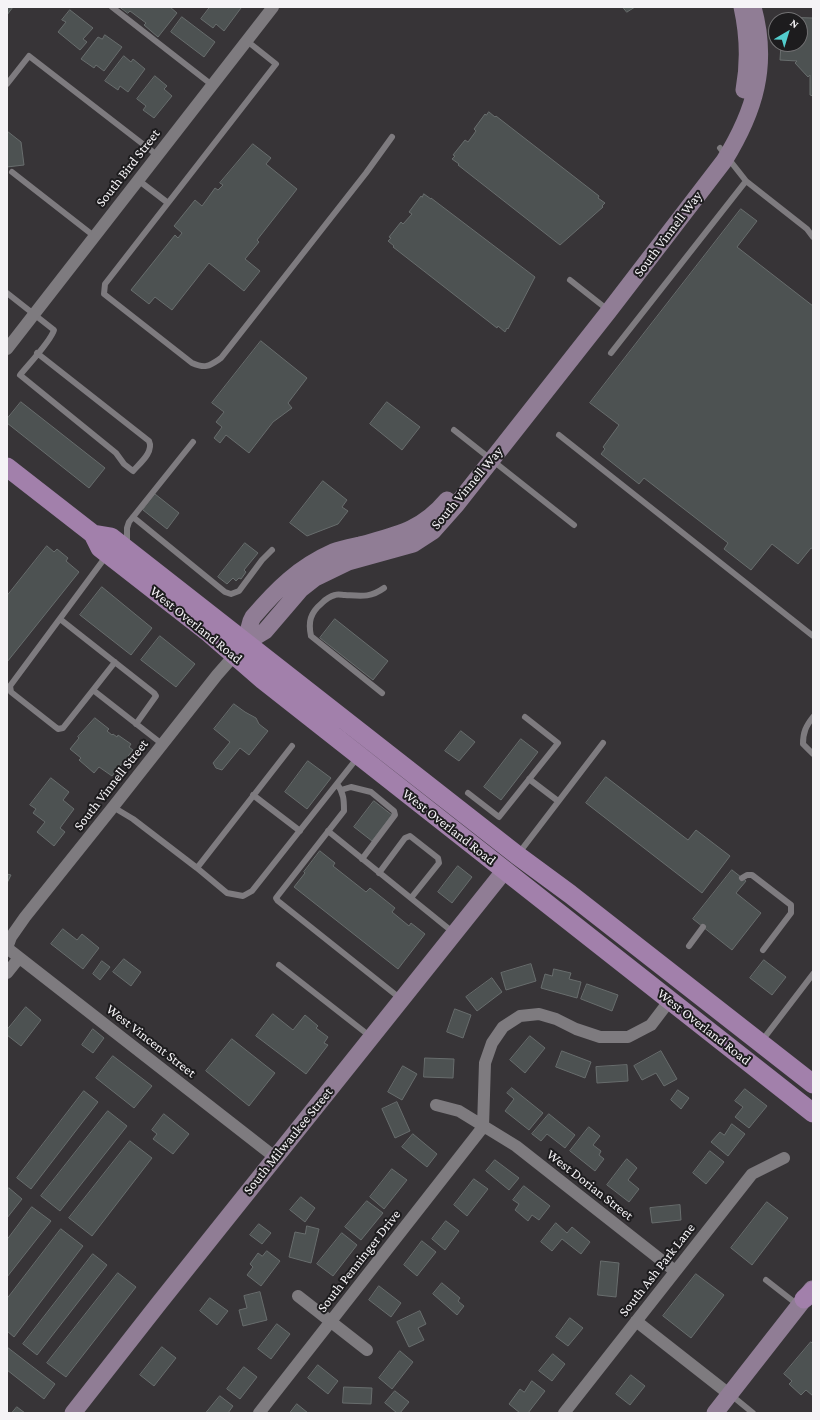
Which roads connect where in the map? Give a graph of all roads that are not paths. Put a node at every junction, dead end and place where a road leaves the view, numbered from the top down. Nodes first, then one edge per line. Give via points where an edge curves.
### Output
1 (112, 7) edge
2 (273, 7) edge
3 (742, 7) edge
4 (753, 7) edge
5 (247, 41) junction
6 (7, 84) edge
7 (212, 85) junction
8 (392, 137) dead end
9 (723, 152) junction
10 (157, 155) junction
11 (12, 172) dead end
12 (138, 180) junction
13 (746, 181) junction
14 (168, 203) junction
15 (94, 236) junction
16 (813, 237) edge
17 (570, 280) dead end
18 (7, 293) edge
19 (605, 308) junction
20 (34, 314) junction
21 (7, 349) edge
22 (37, 353) junction
23 (611, 353) dead end
24 (454, 430) dead end
25 (558, 435) dead end
26 (193, 442) dead end
27 (488, 457) junction
28 (7, 467) edge
29 (133, 517) junction
30 (574, 525) dead end
31 (93, 534) junction
32 (127, 549) junction
33 (272, 550) dead end
34 (108, 554) junction
35 (384, 588) dead end
36 (60, 619) junction
37 (813, 636) edge
38 (240, 649) junction
39 (114, 662) junction
40 (93, 690) junction
41 (382, 693) dead end
42 (525, 717) dead end
43 (813, 717) edge
44 (136, 724) junction
45 (603, 743) dead end
46 (162, 744) junction
47 (292, 746) dead end
48 (813, 754) edge
49 (359, 756) junction
50 (530, 779) junction
51 (337, 784) junction
52 (342, 790) junction
53 (468, 792) dead end
54 (254, 795) junction
55 (558, 801) junction
56 (423, 806) junction
57 (113, 807) junction
58 (300, 831) junction
59 (328, 831) junction
60 (517, 856) junction
61 (362, 859) junction
62 (197, 868) junction
63 (505, 870) junction
64 (380, 873) junction
65 (742, 878) dead end
66 (411, 898) junction
67 (569, 922) junction
68 (704, 927) dead end
69 (454, 933) junction
70 (629, 940) junction
71 (689, 946) dead end
72 (7, 948) edge
73 (763, 950) dead end
74 (19, 958) junction
75 (656, 962) junction
76 (279, 965) dead end
77 (7, 973) edge
78 (813, 974) edge
79 (401, 1000) junction
80 (670, 1000) junction
81 (371, 1038) junction
82 (760, 1043) junction
83 (813, 1084) edge
84 (436, 1105) dead end
85 (813, 1113) edge
86 (483, 1127) junction
87 (276, 1158) junction
88 (784, 1158) dead end
89 (675, 1271) junction
90 (766, 1280) dead end
91 (298, 1296) dead end
92 (807, 1296) edge
93 (636, 1321) junction
94 (330, 1322) junction
95 (367, 1350) dead end
96 (729, 1394) junction
97 (73, 1413) edge
98 (259, 1413) edge
99 (564, 1413) edge
100 (715, 1413) edge
101 (753, 1413) edge

1 - 7 lane
2 - 5 street, South Bird Street
3 - 9 street, South Vinnell Way via 747,46 747,75 738,114
4 - 9 street, South Vinnell Way via 760,36 756,86 749,114 736,142
5 - 7 street, South Bird Street
5 - 14 lane via 276,64
6 - 10 lane via 29,56
7 - 10 street, South Bird Street
8 - 14 lane via 221,358 210,365 201,367 192,363 104,294 105,284
9 - 13 lane
9 - 19 street, South Vinnell Way
10 - 12 street, South Bird Street
11 - 15 lane
12 - 14 lane
12 - 15 street, South Bird Street
13 - 16 lane via 807,228
13 - 23 lane
15 - 20 street, South Bird Street
17 - 19 lane
18 - 20 lane
19 - 27 street, South Vinnell Way
20 - 21 street, South Bird Street
20 - 22 lane via 54,330 53,335
22 - 22 lane via 20,375 116,453 133,471 150,450 151,443
24 - 27 lane
25 - 37 lane
26 - 29 lane
27 - 30 lane
27 - 38 street, South Vinnell Way via 441,506 409,531 335,552 310,563 288,579 251,621
28 - 31 main road, West Overland Road
29 - 32 lane via 126,528
29 - 33 lane via 225,592 231,594 238,591
31 - 32 main road, West Overland Road via 111,537
31 - 34 main road, West Overland Road via 100,548
32 - 38 main road, West Overland Road
34 - 36 lane
34 - 38 main road, West Overland Road via 213,636
35 - 41 lane via 367,597 335,595 325,600 310,616 309,626 311,636
36 - 39 lane
36 - 40 lane via 10,686 11,692 58,729 63,728
38 - 46 street, South Vinnell Street
38 - 49 main road, West Overland Road via 263,680
38 - 60 main road, West Overland Road
39 - 40 lane
39 - 44 lane via 156,696
40 - 44 lane
42 - 50 lane via 558,743
43 - 48 lane via 805,727 803,744
44 - 46 lane
45 - 55 lane
46 - 57 street, South Vinnell Street
47 - 54 lane
49 - 51 lane
49 - 56 main road, West Overland Road
50 - 53 lane via 499,817
50 - 55 lane
51 - 52 lane
51 - 58 lane
52 - 59 lane via 344,811
52 - 61 lane via 351,787 371,792 394,810 395,815
54 - 58 lane
54 - 62 lane
55 - 60 lane
56 - 60 main road via 449,815 500,855
56 - 63 main road, West Overland Road
57 - 62 lane via 133,819
57 - 72 street, South Vinnell Street via 25,917 11,937
58 - 62 lane via 252,891 243,896 227,892
59 - 61 lane
59 - 79 lane via 276,898
60 - 70 main road, West Overland Road
61 - 64 lane
63 - 67 main road, West Overland Road
63 - 69 street, South Milwaukee Street
63 - 70 main road via 522,871 576,913
64 - 66 lane
64 - 66 lane via 405,838 410,836 438,858 439,863
65 - 73 lane via 752,874 791,905 791,913
66 - 69 lane
67 - 75 main road via 608,941 645,968
67 - 80 main road, West Overland Road
68 - 71 lane
69 - 79 street, South Milwaukee Street
70 - 75 main road, West Overland Road
72 - 74 street, West Vincent Street
74 - 77 street
74 - 87 street, West Vincent Street
75 - 82 main road, West Overland Road
76 - 81 lane
78 - 82 lane
79 - 81 street, South Milwaukee Street
80 - 82 main road via 682,999 688,1002 741,1044
80 - 85 main road, West Overland Road
80 - 86 street via 651,1025 628,1037 600,1037 539,1014 520,1016 504,1027 492,1043 485,1062
81 - 87 street, South Milwaukee Street
82 - 83 main road, West Overland Road
84 - 86 street via 459,1111
86 - 89 street, West Dorian Street via 516,1146
86 - 94 street, South Penninger Drive
87 - 97 street, South Milwaukee Street
88 - 89 street, South Ash Park Lane via 752,1174
89 - 93 street, South Ash Park Lane
90 - 92 lane
91 - 94 street
92 - 96 street
93 - 96 street
93 - 99 street, South Ash Park Lane
94 - 95 street
94 - 98 street, South Penninger Drive
96 - 100 street
96 - 101 lane

